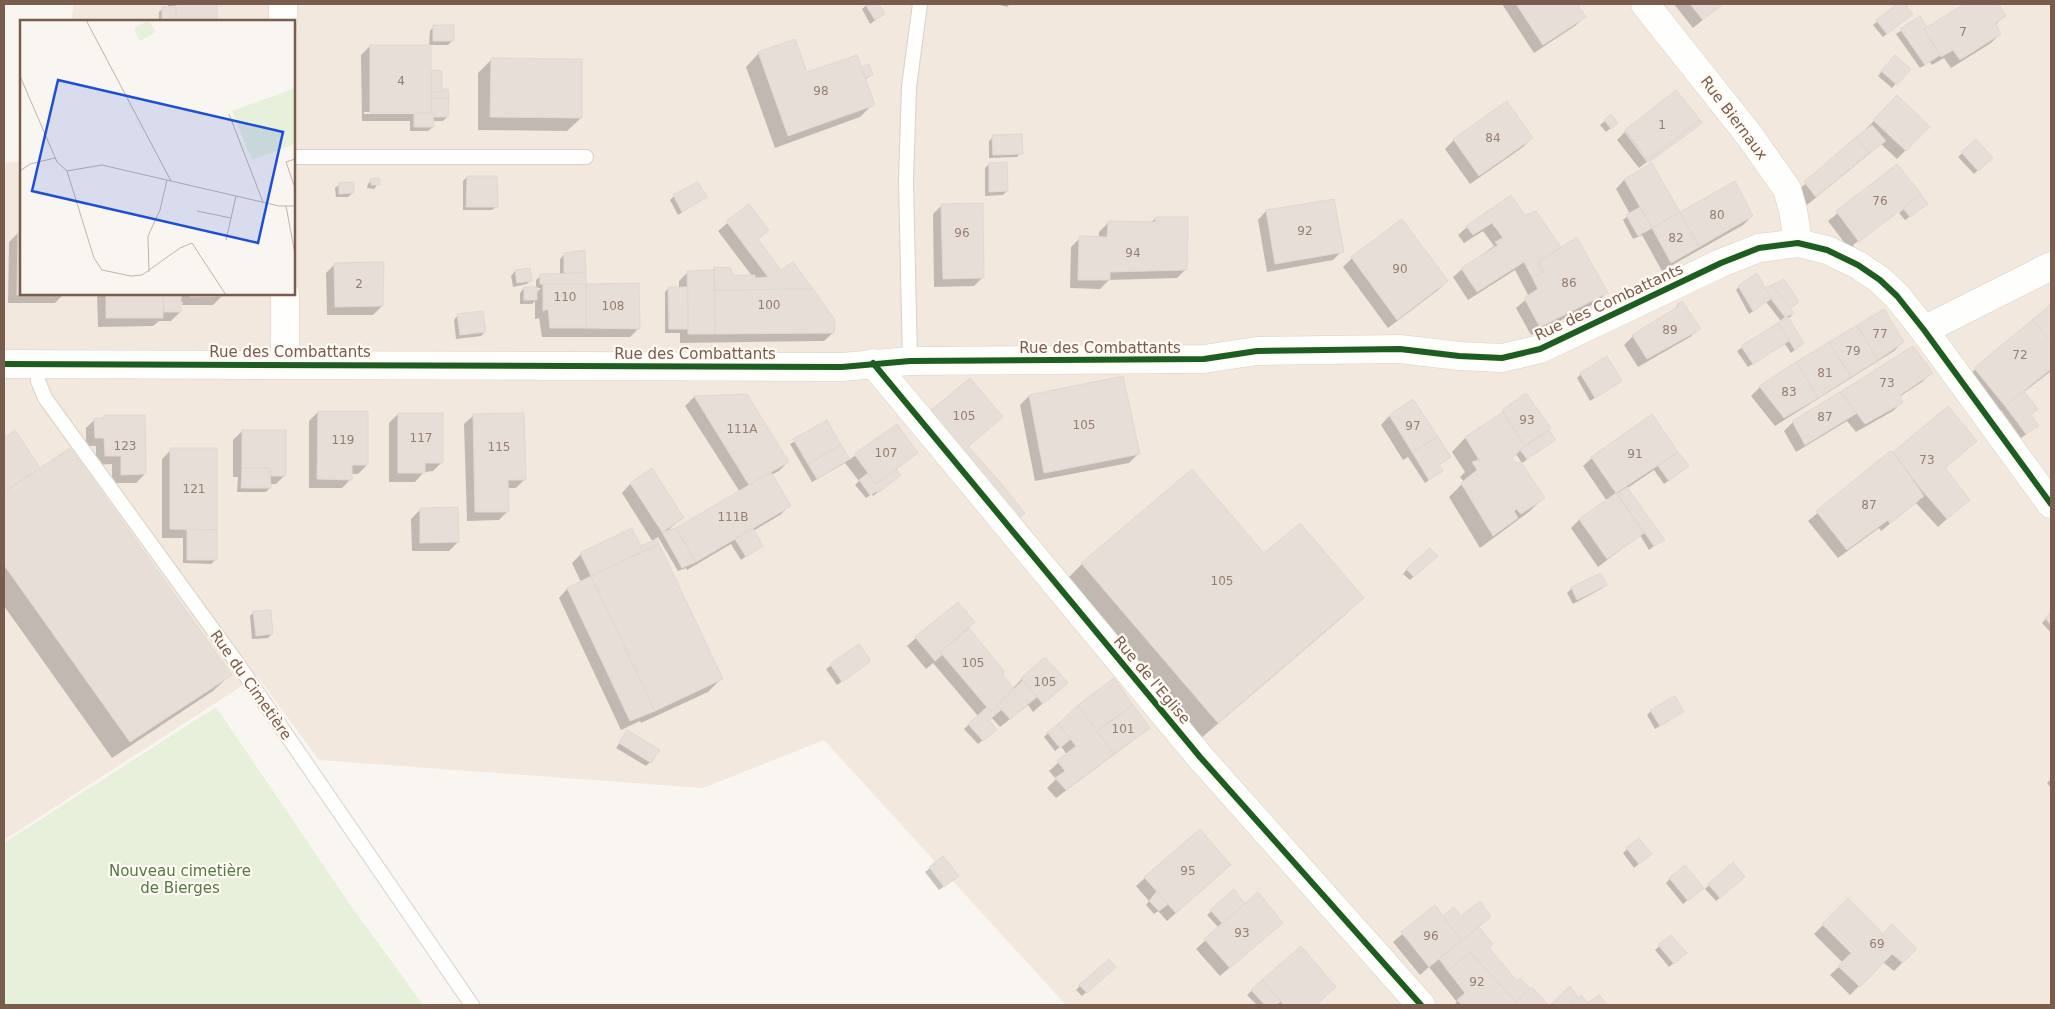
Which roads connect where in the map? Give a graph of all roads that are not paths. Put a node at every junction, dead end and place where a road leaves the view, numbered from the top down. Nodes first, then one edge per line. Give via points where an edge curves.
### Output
1 (283, 4) edge
2 (920, 4) edge
3 (1645, 4) edge
4 (283, 20) edge
5 (295, 157) edge
6 (586, 157) dead end
7 (1798, 243) junction
8 (2051, 266) edge
9 (285, 295) edge
10 (1924, 330) junction
11 (910, 361) junction
12 (873, 363) junction
13 (4, 364) edge
14 (37, 364) junction
15 (285, 364) junction
16 (2051, 504) edge
17 (472, 1005) edge
18 (1421, 1005) edge

1 - 4 street
2 - 11 lane via 909,87 906,180
3 - 7 street, Rue Biernaux via 1749,135 1786,189
5 - 6 lane
7 - 10 street, Rue des Combattants via 1827,250 1880,280
7 - 11 street, Rue des Combattants via 1759,248 1540,349 1502,358 1400,349 1257,351 1204,359
8 - 10 street
9 - 15 street
10 - 16 street, Rue des Combattants
11 - 12 street, Rue des Combattants
12 - 15 street, Rue des Combattants via 842,367
12 - 18 street, Rue de l'Eglise via 1200,757
13 - 14 street, Rue des Combattants
14 - 15 street, Rue des Combattants
14 - 17 lane, Rue du Cimetière via 38,381 45,398 235,660

